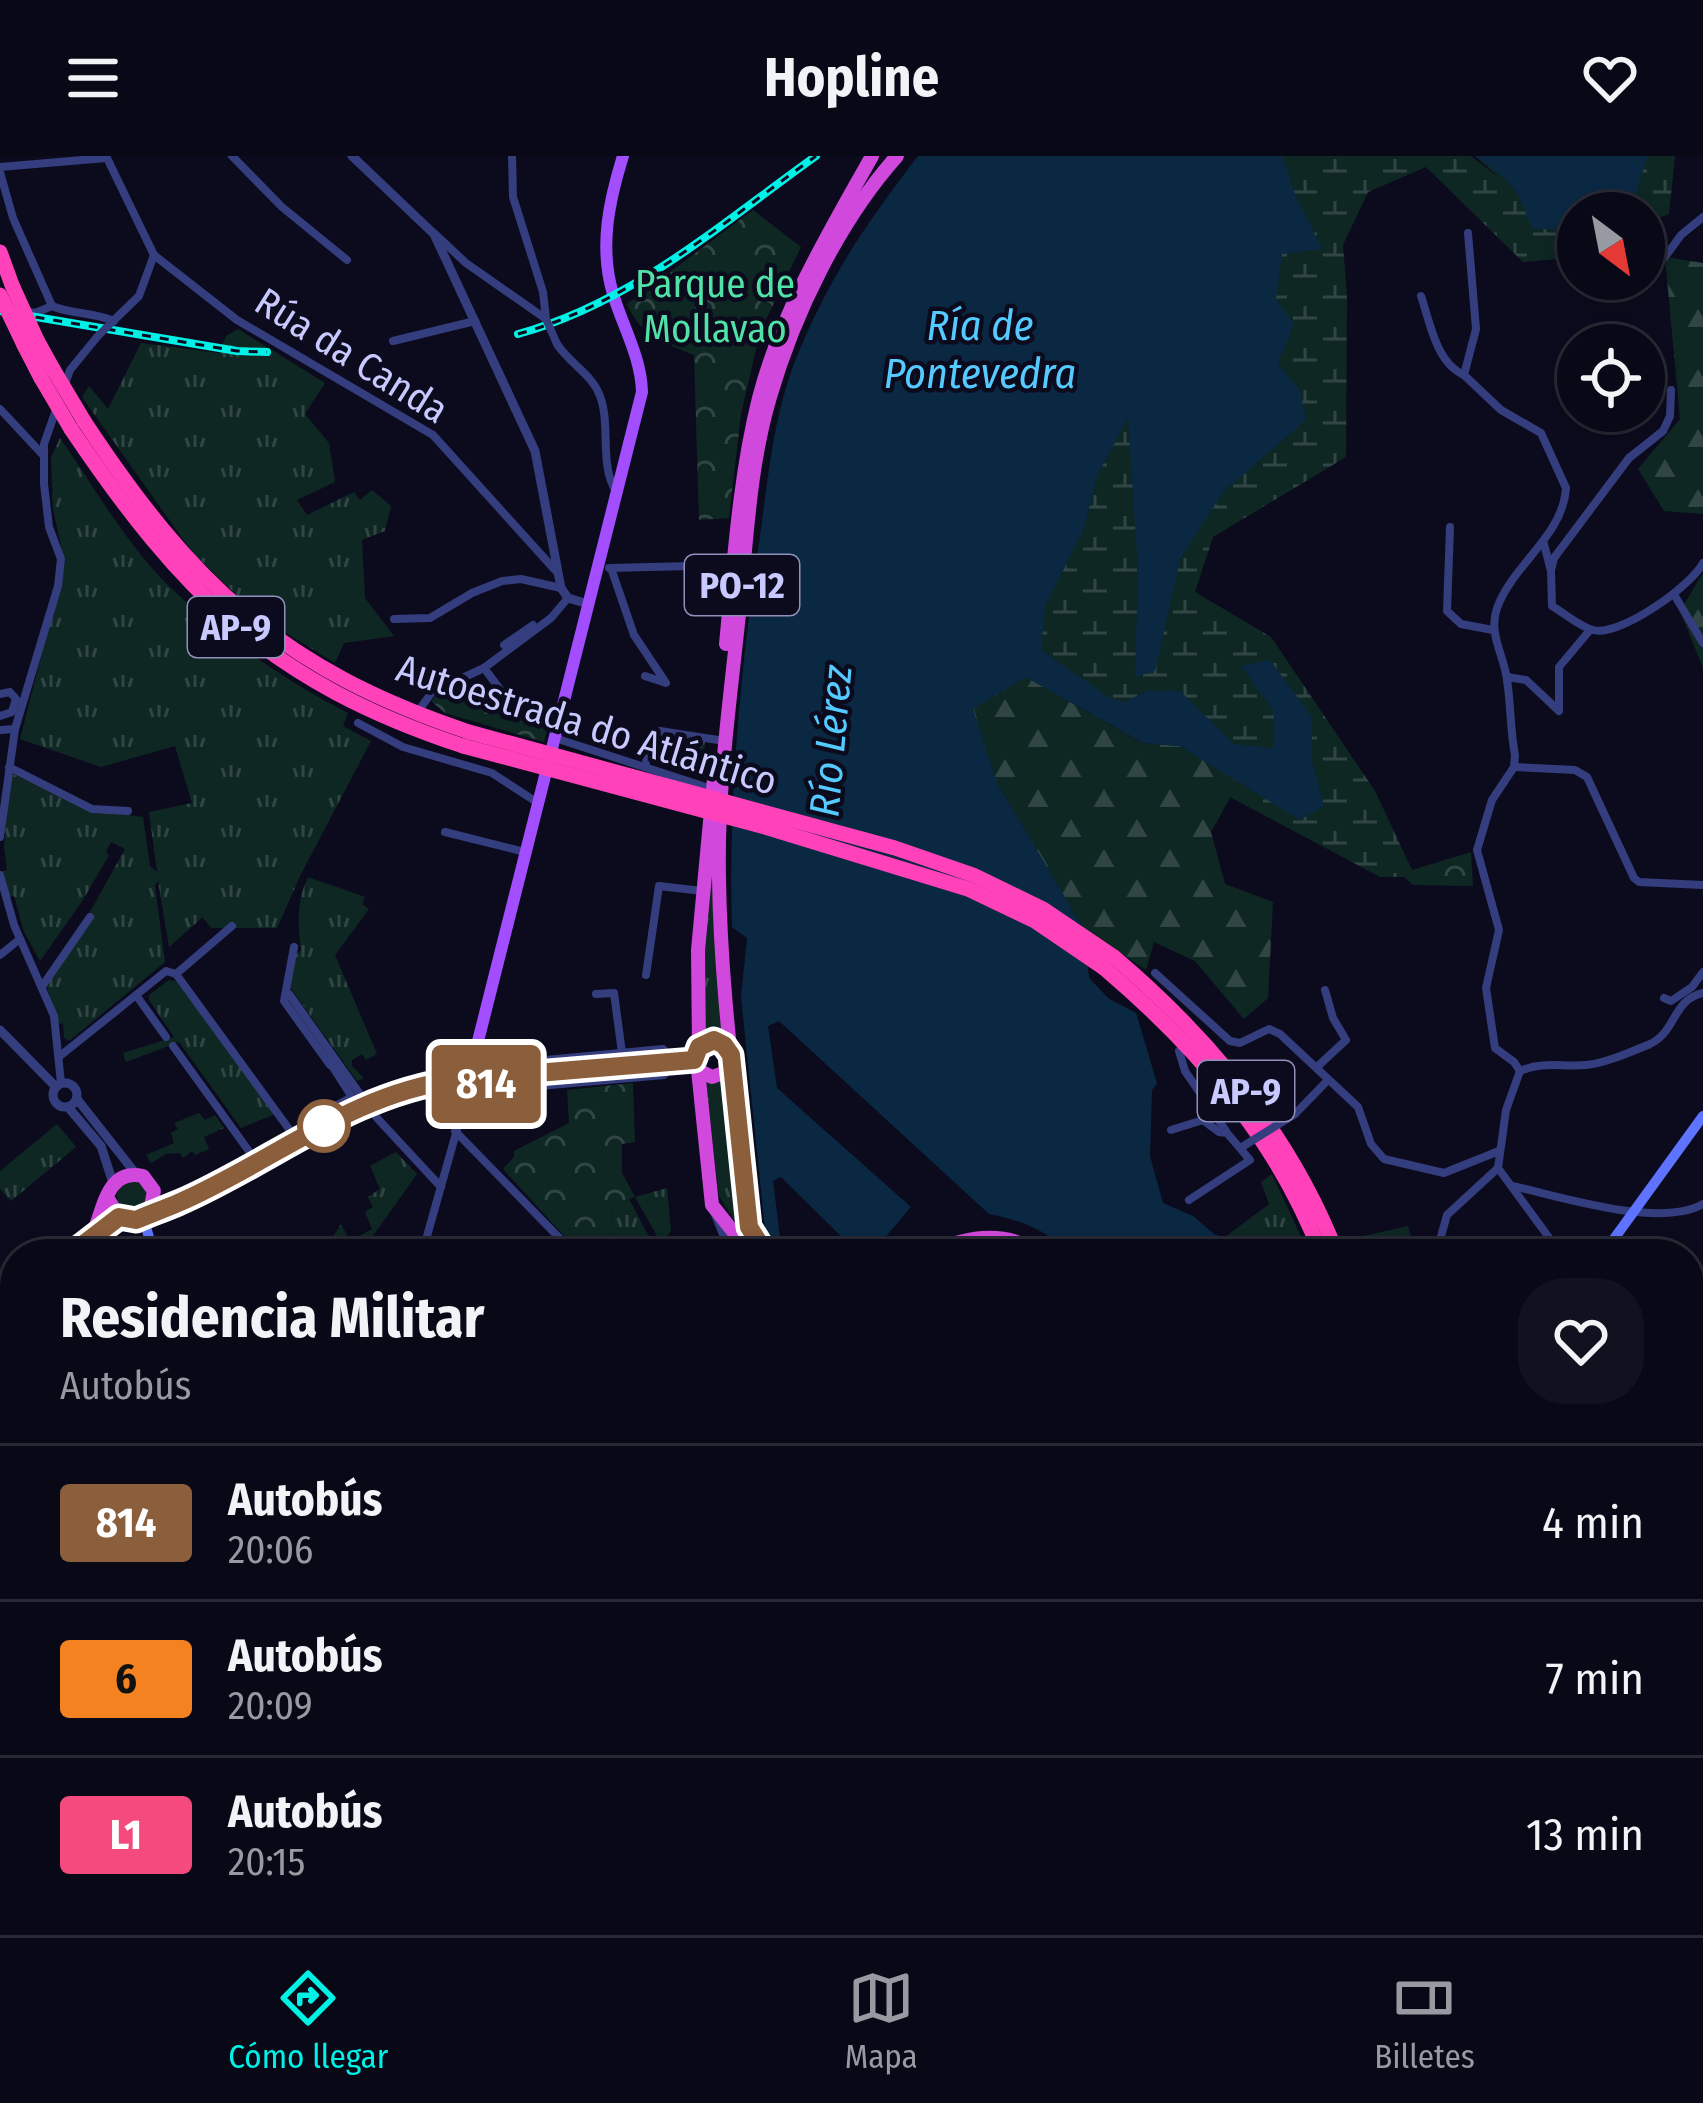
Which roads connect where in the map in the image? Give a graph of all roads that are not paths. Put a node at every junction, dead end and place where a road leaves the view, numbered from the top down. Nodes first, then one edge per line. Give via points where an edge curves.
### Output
1 (232, 156) edge
2 (352, 156) edge
3 (512, 156) edge
4 (623, 156) edge
5 (872, 156) edge
6 (897, 156) edge
7 (106, 157) edge
8 (0, 170) edge
9 (1703, 217) edge
10 (1468, 232) dead end
11 (434, 233) junction
12 (0, 252) edge
13 (154, 255) junction
14 (1665, 257) dead end
15 (347, 260) dead end
16 (6, 290) edge
17 (1421, 296) dead end
18 (52, 306) junction
19 (0, 307) edge
20 (547, 319) junction
21 (475, 321) junction
22 (112, 322) junction
23 (393, 341) dead end
24 (1463, 375) junction
25 (1671, 390) dead end
26 (0, 410) edge
27 (44, 456) junction
28 (616, 492) junction
29 (1450, 527) dead end
30 (1544, 544) junction
31 (1703, 562) edge
32 (734, 566) junction
33 (604, 568) junction
34 (555, 570) junction
35 (1551, 571) junction
36 (561, 588) junction
37 (1675, 596) junction
38 (567, 600) junction
39 (588, 604) junction
40 (394, 619) dead end
41 (1493, 630) junction
42 (1590, 630) junction
43 (1703, 643) edge
44 (504, 645) dead end
45 (484, 668) junction
46 (645, 676) dead end
47 (1507, 676) junction
48 (0, 694) edge
49 (422, 706) dead end
50 (510, 713) dead end
51 (0, 716) edge
52 (358, 723) dead end
53 (15, 729) junction
54 (0, 730) edge
55 (554, 738) junction
56 (718, 740) junction
57 (9, 767) junction
58 (645, 767) junction
59 (1514, 767) junction
60 (712, 789) junction
61 (538, 803) junction
62 (128, 811) dead end
63 (445, 832) dead end
64 (0, 837) edge
65 (525, 852) junction
66 (0, 875) edge
67 (1703, 885) edge
68 (703, 892) junction
69 (90, 917) dead end
70 (232, 926) dead end
71 (20, 939) junction
72 (294, 947) dead end
73 (0, 955) edge
74 (1109, 963) junction
75 (171, 972) junction
76 (1703, 973) edge
77 (1155, 974) dead end
78 (646, 975) dead end
79 (42, 986) junction
80 (1325, 990) dead end
81 (1703, 993) edge
82 (289, 994) dead end
83 (596, 994) dead end
84 (136, 995) junction
85 (1664, 998) dead end
86 (0, 1030) edge
87 (166, 1037) dead end
88 (477, 1044) junction
89 (173, 1046) dead end
90 (327, 1048) junction
91 (1179, 1052) dead end
92 (622, 1053) junction
93 (730, 1055) junction
94 (60, 1056) junction
95 (697, 1059) junction
96 (473, 1061) junction
97 (675, 1061) junction
98 (330, 1065) junction
99 (1317, 1067) junction
100 (523, 1068) junction
101 (1520, 1071) junction
102 (455, 1080) junction
103 (1328, 1080) junction
104 (487, 1082) junction
105 (59, 1085) junction
106 (467, 1094) junction
107 (72, 1103) junction
108 (367, 1105) junction
109 (1703, 1116) edge
110 (331, 1122) junction
111 (1171, 1130) dead end
112 (455, 1131) junction
113 (1227, 1133) junction
114 (297, 1140) junction
115 (1240, 1147) junction
116 (1499, 1151) junction
117 (256, 1161) junction
118 (1498, 1168) junction
119 (136, 1174) junction
120 (112, 1183) junction
121 (441, 1186) junction
122 (1511, 1186) junction
123 (154, 1192) junction
124 (194, 1194) junction
125 (108, 1199) junction
126 (1189, 1200) dead end
127 (712, 1204) junction
128 (1703, 1204) edge
129 (1634, 1210) junction
130 (135, 1216) junction
131 (93, 1234) junction
132 (87, 1239) edge
133 (146, 1239) edge
134 (426, 1239) edge
135 (560, 1239) edge
136 (727, 1239) edge
137 (740, 1239) edge
138 (757, 1239) edge
139 (1314, 1239) edge
140 (1333, 1239) edge
141 (1441, 1239) edge
142 (1550, 1239) edge
143 (1614, 1239) edge

1 - 15 street
2 - 11 street
3 - 20 street via 513,197
4 - 28 main road via 606,236 612,290 642,392
5 - 32 highway, PO-12 via 788,316 764,381
6 - 93 highway, PO-12 via 809,293 760,442 720,823
7 - 8 street
7 - 13 street
8 - 18 street
9 - 14 street
10 - 24 street via 1476,329
11 - 20 street
11 - 21 street
12 - 16 highway, Autoestrada do Atlántico / AP-9
13 - 22 street via 139,296
13 - 34 street, Rúa da Canda via 237,320 433,435
16 - 74 highway, Autoestrada do Atlántico / AP-9, bridge via 77,426 161,553 274,656 361,707 968,889
17 - 24 street via 1444,357
18 - 19 street via 34,313
18 - 22 street
20 - 28 street, bridge via 557,344 597,388
21 - 23 street
21 - 34 street via 535,451
22 - 27 street, bridge via 70,370
24 - 30 street via 1546,441 1566,488
25 - 35 street via 1663,431 1597,498
26 - 27 street
27 - 53 street via 49,526 61,559
28 - 33 main road
29 - 41 street via 1447,611 1461,624
30 - 35 street
30 - 41 street via 1517,570
31 - 37 street
32 - 33 street
32 - 56 highway, PO-12
33 - 39 main road
33 - 46 street via 665,683
34 - 36 street
35 - 42 street via 1552,606
36 - 38 street
36 - 40 street via 502,581 430,618
37 - 42 street via 1612,629
37 - 43 street
38 - 39 street
38 - 44 street
38 - 45 street
39 - 55 main road
41 - 47 street
42 - 47 street via 1559,668 1559,711 1526,680
45 - 49 street via 432,692
45 - 50 street
47 - 59 street
48 - 51 street via 16,699
52 - 61 street via 403,747 492,772
53 - 54 street
53 - 57 street
55 - 58 street
55 - 61 main road
56 - 58 street via 660,731
56 - 60 highway, PO-12
57 - 62 street via 92,808
57 - 64 street
58 - 60 street
59 - 67 street via 1582,773 1634,878
59 - 101 street via 1492,800 1477,850 1499,930 1487,1015 1495,1048
60 - 68 highway, PO-12
61 - 65 main road
63 - 65 street
65 - 88 main road
66 - 71 street
68 - 78 street via 659,886
68 - 95 highway, PO-12
69 - 79 street
70 - 75 street
71 - 73 street
71 - 79 street
72 - 98 street via 284,1001
74 - 139 highway, Autoestrada do Atlántico / AP-9 via 1224,1086 1278,1166
74 - 140 highway, Autoestrada do Atlántico / AP-9 via 1188,1024 1235,1076
75 - 84 street
75 - 114 street
76 - 85 street via 1680,998
77 - 99 street via 1230,1041 1272,1029
79 - 94 street
80 - 99 street via 1346,1040
81 - 101 street via 1684,1000 1651,1043 1586,1065 1540,1063
82 - 90 street
83 - 92 street via 614,993
84 - 87 street
84 - 94 street
86 - 105 street
88 - 96 main road
88 - 100 street via 493,1062
89 - 117 street
90 - 98 street
90 - 108 street
91 - 113 street
92 - 97 street via 663,1049
92 - 100 street
93 - 95 highway via 714,1040
93 - 95 highway via 717,1077 706,1076
93 - 138 highway
94 - 105 street
95 - 97 highway
95 - 127 highway
96 - 102 highway
96 - 104 highway via 485,1068
97 - 100 highway
97 - 104 street via 664,1076 495,1090
98 - 110 street via 352,1097 326,1111
99 - 103 street
100 - 104 highway
101 - 116 street
102 - 106 highway
102 - 108 highway
103 - 115 street, bridge via 1294,1114
103 - 116 street via 1363,1113 1384,1159 1444,1173
104 - 106 highway
105 - 107 street via 75,1088
105 - 107 street via 54,1101
106 - 112 street
107 - 119 street
107 - 120 street via 101,1146
108 - 110 highway
108 - 121 street
109 - 129 main road
110 - 114 highway
111 - 113 street via 1203,1120
112 - 121 street
112 - 135 street
113 - 115 street
114 - 117 highway
115 - 126 street via 1250,1160
116 - 118 street
117 - 124 highway
118 - 122 street
118 - 141 street via 1453,1207
119 - 120 highway
119 - 123 highway
120 - 125 highway
121 - 134 street
122 - 129 street
122 - 142 street
123 - 124 highway
123 - 130 highway
124 - 130 highway
125 - 130 highway
125 - 131 highway
127 - 136 street
127 - 137 highway
128 - 129 street via 1689,1212
129 - 143 main road
130 - 131 highway
130 - 133 main road
131 - 132 highway

